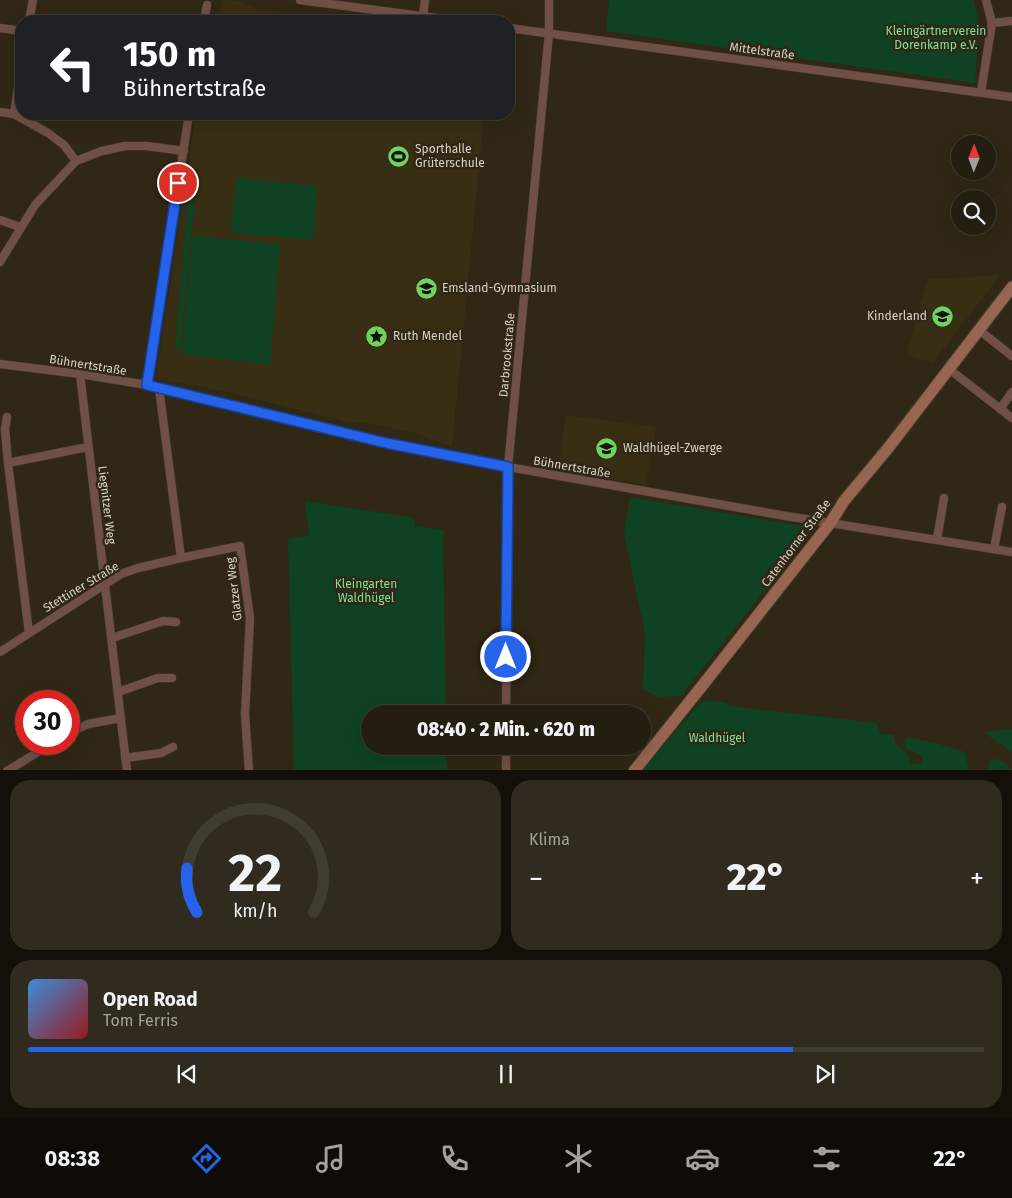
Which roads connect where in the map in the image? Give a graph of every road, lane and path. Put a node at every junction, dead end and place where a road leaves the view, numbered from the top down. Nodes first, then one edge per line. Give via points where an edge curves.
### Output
1 (33, 0) edge
2 (306, 0) edge
3 (425, 0) edge
4 (549, 0) edge
5 (986, 0) edge
6 (207, 5) dead end
7 (30, 15) edge
8 (205, 15) edge
9 (416, 15) edge
10 (423, 15) edge
11 (1012, 21) edge
12 (992, 23) junction
13 (0, 28) edge
14 (515, 29) edge
15 (15, 30) edge
16 (549, 33) junction
17 (981, 92) junction
18 (1012, 97) edge
19 (15, 108) edge
20 (0, 112) edge
21 (14, 114) joint
22 (25, 120) edge
23 (189, 120) edge
24 (184, 151) junction
25 (76, 161) junction
26 (0, 220) edge
27 (20, 227) junction
28 (0, 262) edge
29 (1011, 289) edge
30 (979, 330) junction
31 (1012, 356) edge
32 (0, 364) edge
33 (949, 369) junction
34 (80, 374) junction
35 (147, 385) junction
36 (159, 388) junction
37 (1012, 392) edge
38 (1000, 408) junction
39 (8, 417) dead end
40 (1012, 418) edge
41 (88, 447) junction
42 (8, 464) junction
43 (508, 467) junction
44 (944, 498) dead end
45 (1002, 507) dead end
46 (831, 522) junction
47 (937, 539) junction
48 (994, 549) junction
49 (1012, 552) edge
50 (181, 558) junction
51 (106, 583) junction
52 (176, 622) dead end
53 (29, 633) junction
54 (112, 638) junction
55 (0, 652) edge
56 (172, 678) dead end
57 (118, 692) junction
58 (506, 705) edge
59 (121, 718) junction
60 (80, 728) edge
61 (172, 747) dead end
62 (32, 755) edge
63 (506, 755) edge
64 (125, 758) junction
65 (20, 762) junction
66 (7, 770) edge
67 (24, 770) edge
68 (127, 770) edge
69 (249, 770) edge
70 (506, 770) edge
71 (634, 770) edge

1 - 7 street
2 - 9 street
3 - 10 street
4 - 16 street, Darbrookstraße
5 - 12 street
6 - 8 street
11 - 12 street
12 - 17 street
13 - 15 street
14 - 16 street, Mittelstraße
16 - 17 street, Mittelstraße
16 - 43 street, Darbrookstraße
17 - 18 street, Mittelstraße
19 - 21 street
20 - 21 street
22 - 25 street via 64,145
23 - 24 street
24 - 25 street via 125,146
24 - 35 street
25 - 27 street via 43,194
26 - 27 street
27 - 28 street
29 - 30 street, Catenhorner Straße
30 - 31 street
30 - 33 street, Catenhorner Straße
32 - 34 street, Bühnertstraße
33 - 38 street
33 - 46 street, Catenhorner Straße via 844,501
34 - 35 street, Bühnertstraße
34 - 41 street, Liegnitzer Weg
35 - 36 street, Bühnertstraße
36 - 43 street, Bühnertstraße via 364,438
36 - 50 street
37 - 38 street
38 - 40 street
39 - 42 street via 5,430
41 - 42 street
41 - 51 street, Liegnitzer Weg
42 - 53 street
43 - 46 street, Bühnertstraße
43 - 58 street, Darbrookstraße
44 - 47 street
45 - 48 street
46 - 47 street, Bühnertstraße
46 - 71 street, Catenhorner Straße
47 - 48 street, Bühnertstraße
48 - 49 street, Bühnertstraße
50 - 51 street, Stettiner Straße via 138,568
50 - 69 street, Glatzer Weg via 240,546 250,618 245,714
51 - 53 street, Stettiner Straße
51 - 54 street, Liegnitzer Weg
52 - 54 street via 163,622
53 - 55 street, Stettiner Straße
54 - 57 street, Liegnitzer Weg
56 - 57 street via 158,678
57 - 59 street, Liegnitzer Weg
59 - 60 street
59 - 64 street, Liegnitzer Weg
61 - 64 street via 161,753
62 - 65 street
63 - 70 street
64 - 68 street, Liegnitzer Weg
65 - 66 street
65 - 67 street

